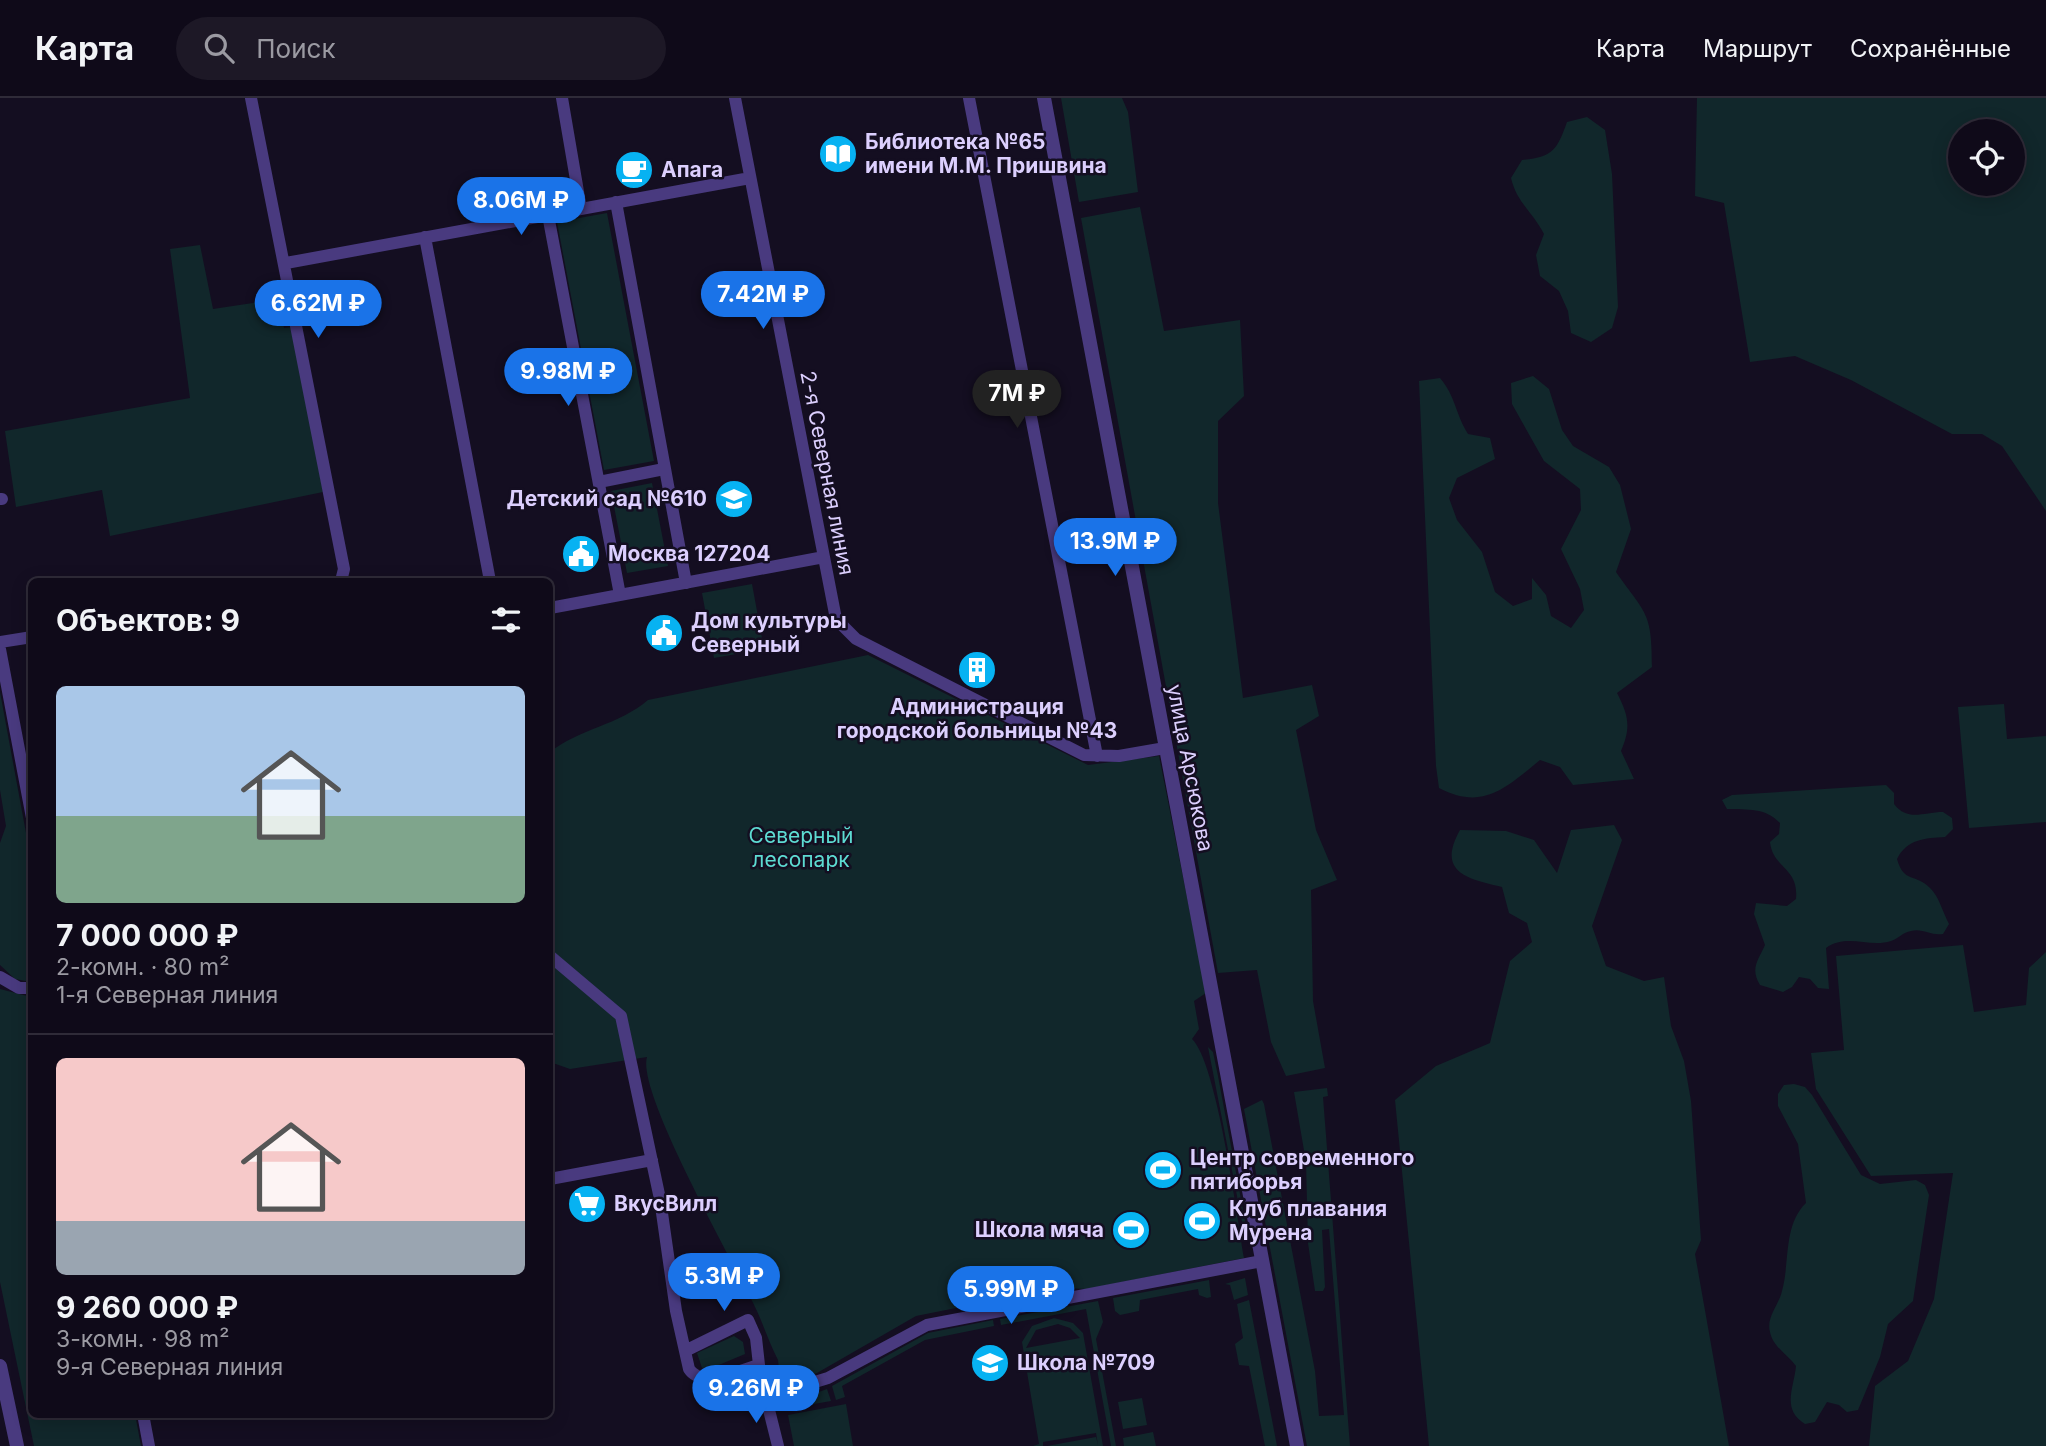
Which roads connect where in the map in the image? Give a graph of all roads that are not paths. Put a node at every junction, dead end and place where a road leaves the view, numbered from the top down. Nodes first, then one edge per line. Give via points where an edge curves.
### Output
1 (251, 98) edge
2 (562, 98) edge
3 (735, 98) edge
4 (969, 98) edge
5 (1044, 98) edge
6 (750, 178) junction
7 (616, 202) junction
8 (582, 209) junction
9 (548, 215) junction
10 (425, 237) junction
11 (286, 263) junction
12 (664, 469) junction
13 (599, 482) junction
14 (824, 558) junction
15 (342, 578) edge
16 (489, 578) edge
17 (686, 583) junction
18 (620, 595) junction
19 (553, 607) edge
20 (28, 638) edge
21 (0, 642) edge
22 (0, 649) edge
23 (1165, 748) junction
24 (1097, 756) junction
25 (28, 797) edge
26 (553, 959) edge
27 (0, 977) edge
28 (28, 988) edge
29 (652, 1160) junction
30 (553, 1178) edge
31 (1262, 1261) junction
32 (685, 1351) junction
33 (759, 1364) junction
34 (0, 1366) edge
35 (766, 1397) junction
36 (144, 1418) edge
37 (17, 1446) edge
38 (149, 1446) edge
39 (778, 1446) edge
40 (1297, 1446) edge

1 - 11 street
2 - 8 street
3 - 6 street, 2-я Северная линия
4 - 24 street
5 - 23 street, улица Арсюкова
6 - 7 street
6 - 14 street, 2-я Северная линия
7 - 8 street
7 - 12 street
8 - 9 street
9 - 10 street
9 - 13 street
10 - 11 street
10 - 16 street
11 - 15 street via 336,520
12 - 13 street
12 - 17 street
13 - 18 street
14 - 17 street
14 - 24 street, 2-я Северная линия via 836,619 856,639 1084,755
17 - 18 street
18 - 19 street
20 - 21 street
22 - 25 street
23 - 24 street, 2-я Северная линия
23 - 31 street, улица Арсюкова
26 - 29 street via 621,1016
27 - 28 street
29 - 30 street
29 - 32 street
31 - 35 street via 927,1325 828,1378
31 - 40 street, улица Арсюкова
32 - 33 street via 689,1370 699,1378
32 - 33 street via 748,1320
33 - 35 street
34 - 37 street
35 - 39 street
36 - 38 street

